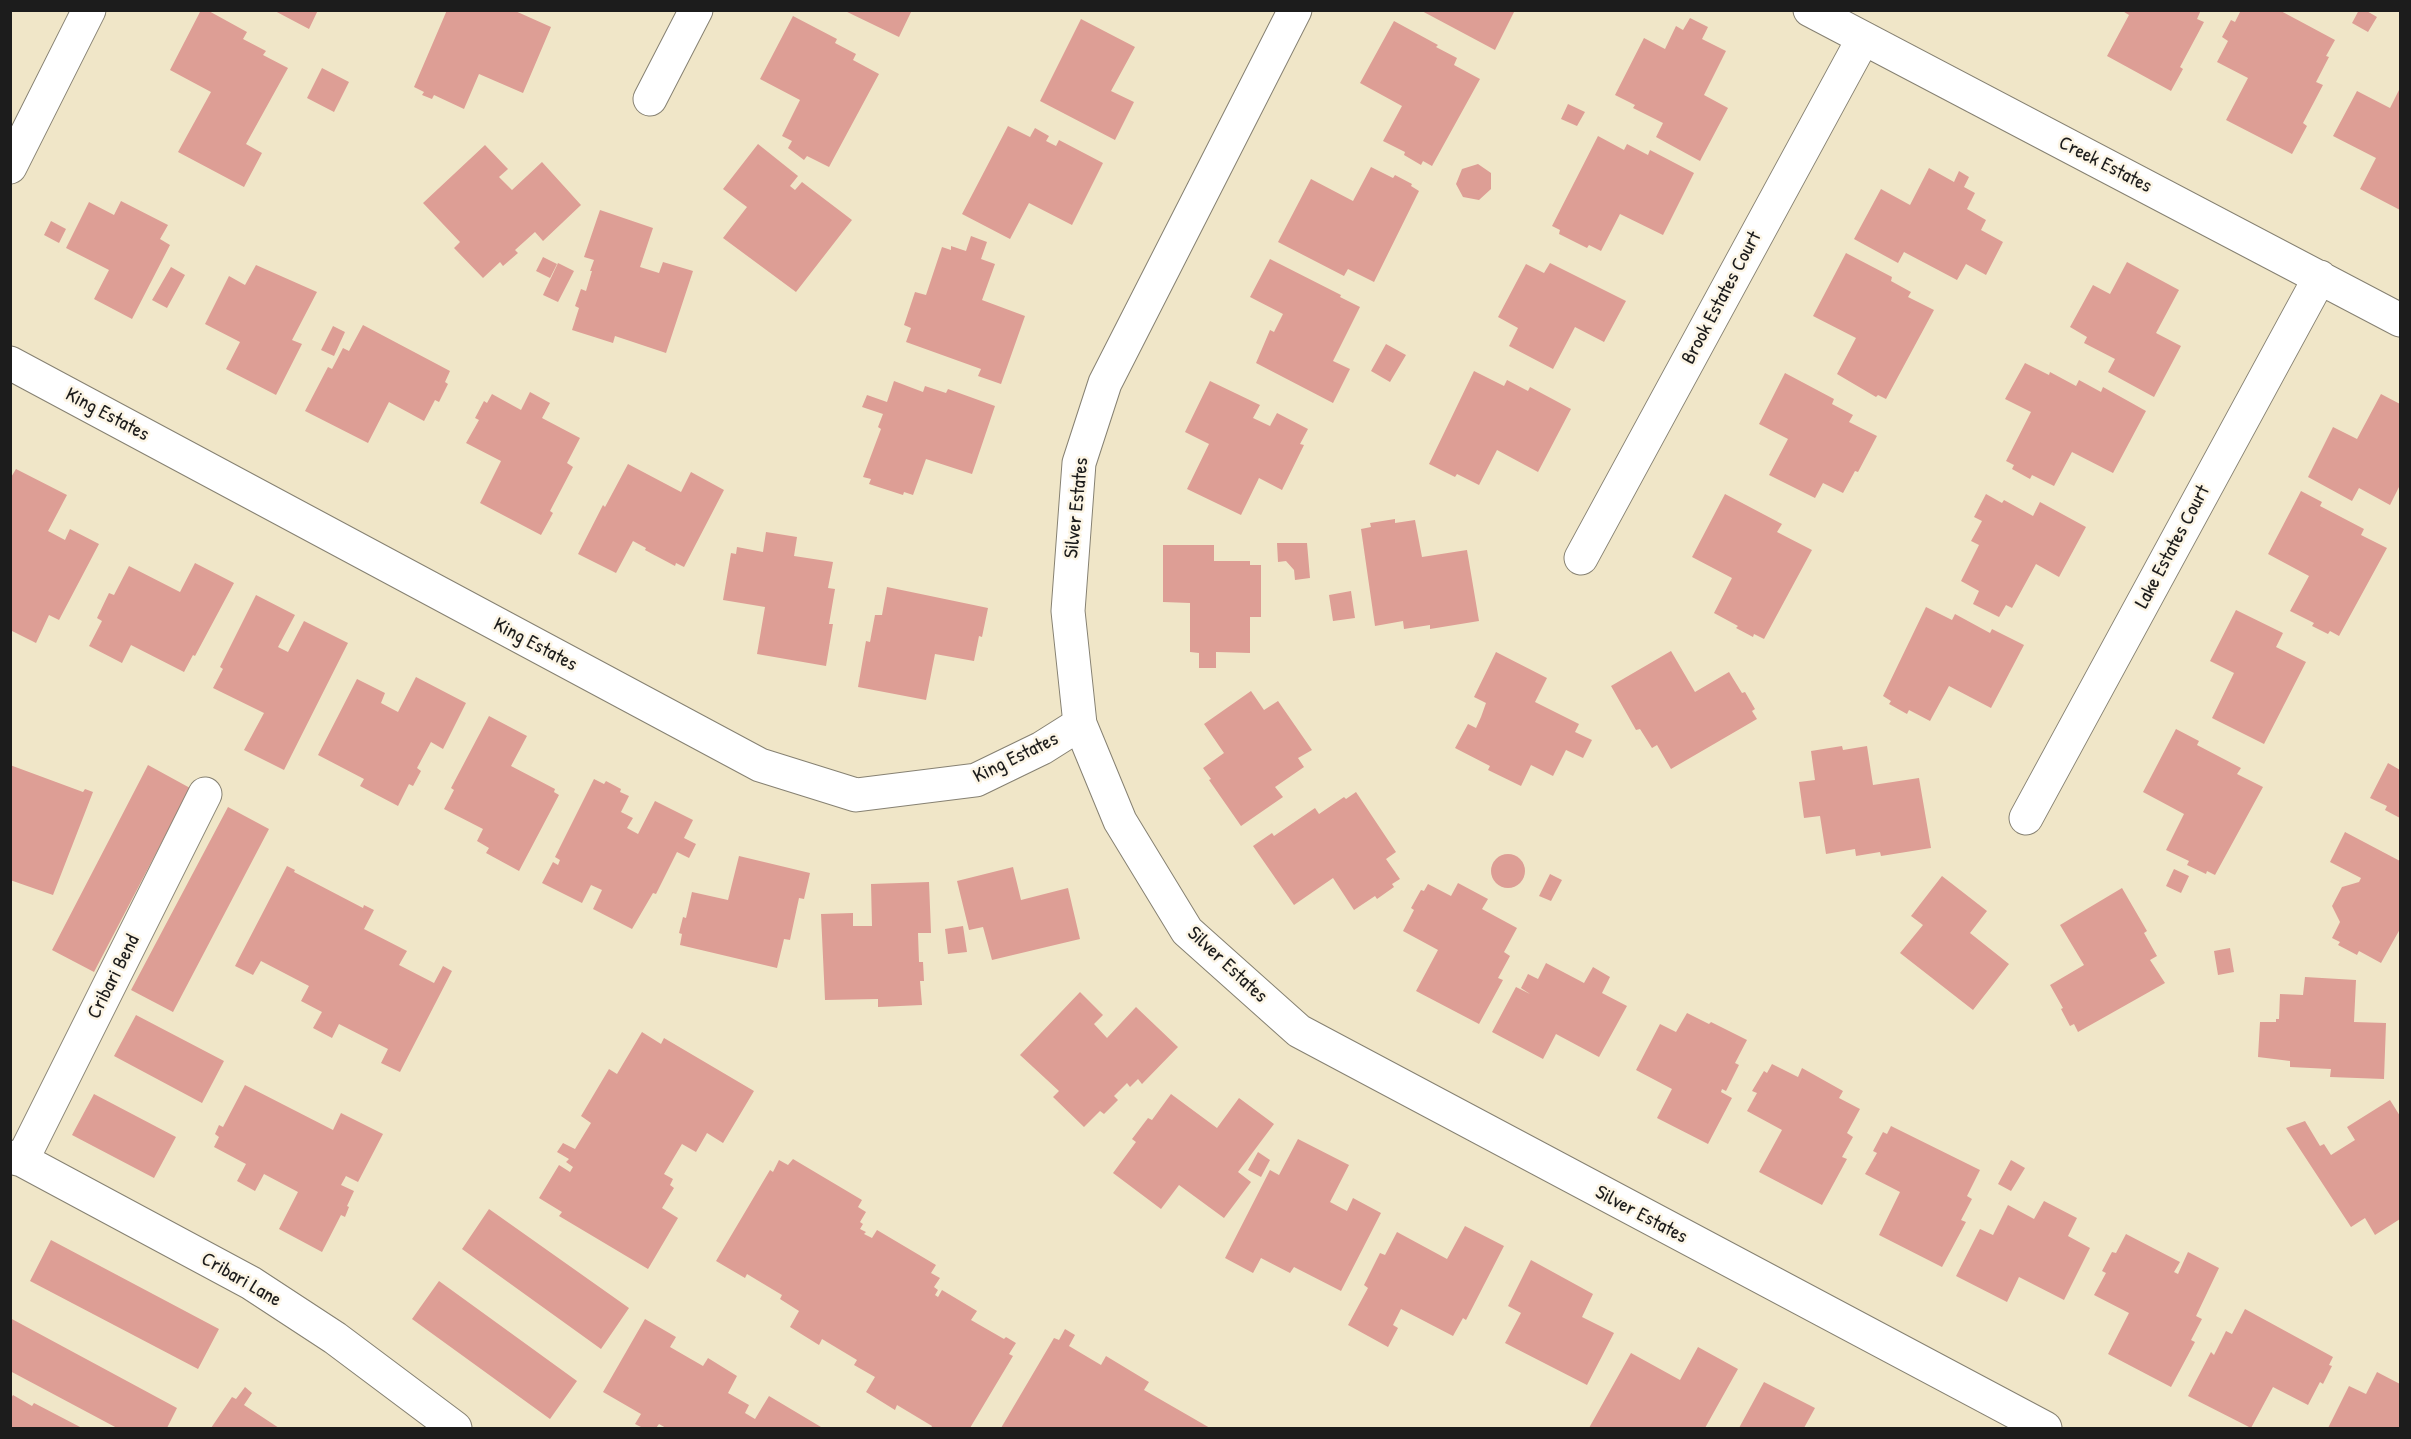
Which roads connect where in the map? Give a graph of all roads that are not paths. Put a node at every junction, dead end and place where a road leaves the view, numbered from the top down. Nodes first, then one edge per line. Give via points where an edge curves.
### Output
1 (89, 10) edge
2 (696, 10) edge
3 (1294, 10) edge
4 (1810, 10) edge
5 (1863, 39) junction
6 (650, 99) dead end
7 (10, 167) edge
8 (2320, 277) junction
9 (2400, 320) edge
10 (10, 363) edge
11 (1581, 558) dead end
12 (1080, 724) junction
13 (205, 794) dead end
14 (2026, 818) dead end
15 (16, 1158) edge
16 (455, 1428) edge
17 (2045, 1428) edge

1 - 7 street
2 - 6 street
3 - 12 street, Silver Estates via 1105,383 1079,463 1068,611
4 - 5 street, Creek Estates
5 - 8 street, Creek Estates
5 - 11 street, Brook Estates Court
8 - 9 street, Creek Estates
8 - 14 street, Lake Estates Court
10 - 12 street, King Estates via 760,765 856,795 976,780 1042,748
12 - 17 street, Silver Estates via 1120,821 1187,931 1299,1031
13 - 15 street, Cribari Bend
15 - 16 street, Cribari Lane via 251,1283 335,1338

